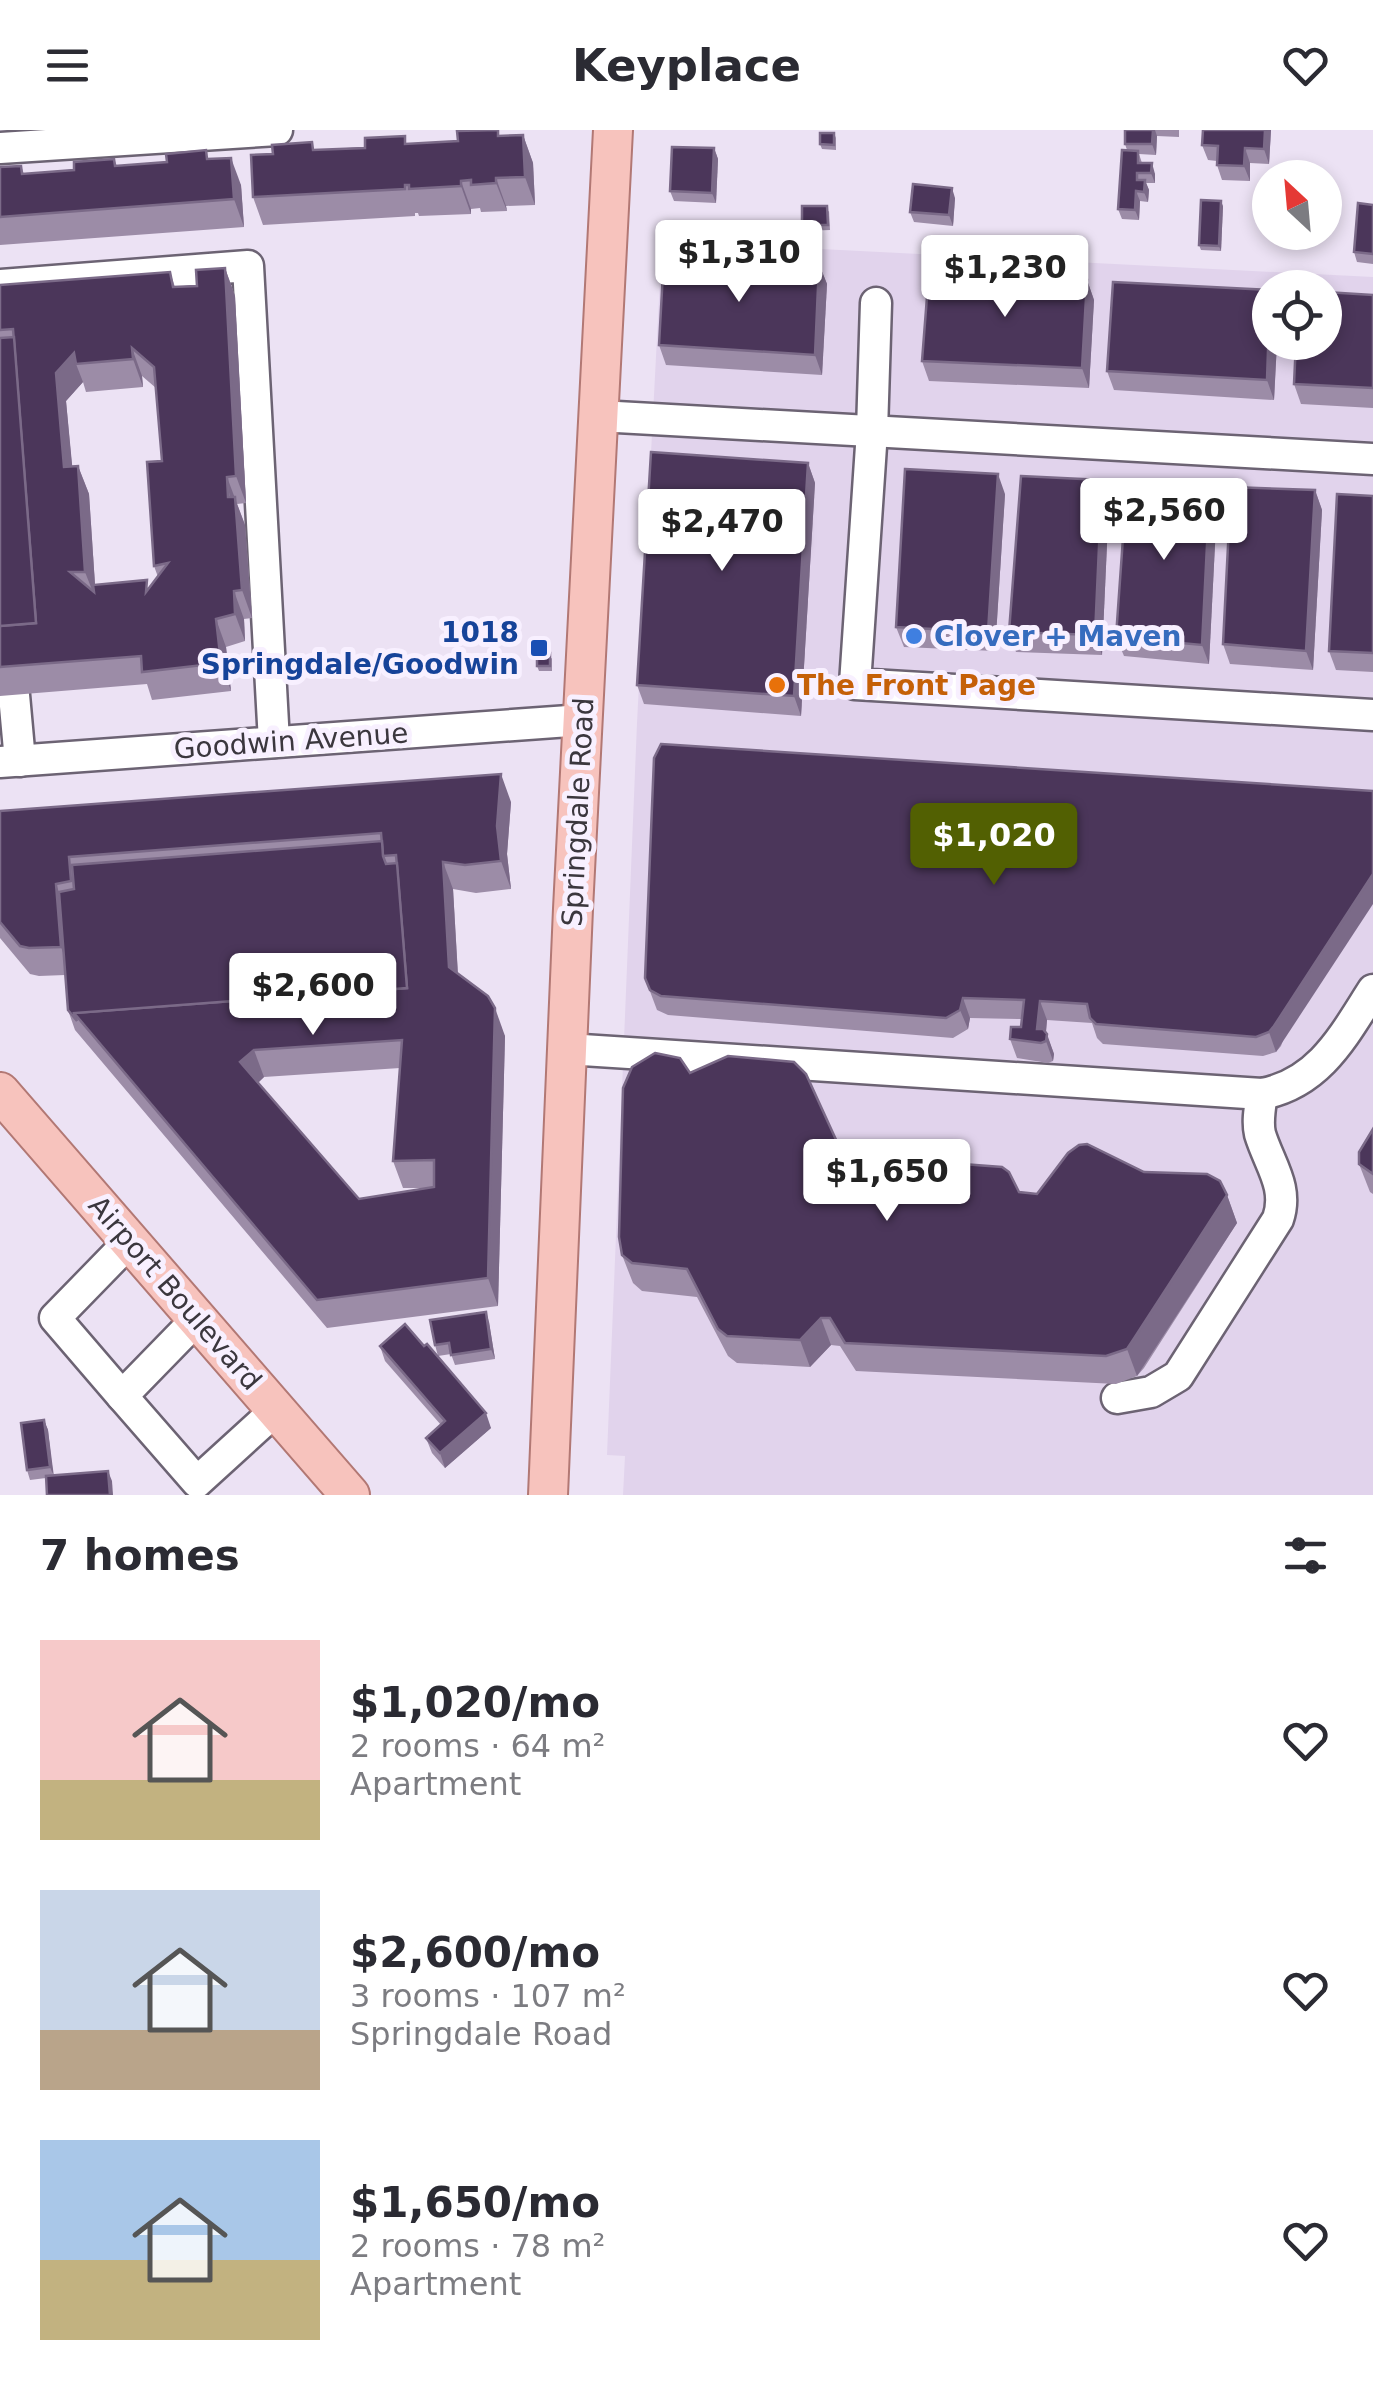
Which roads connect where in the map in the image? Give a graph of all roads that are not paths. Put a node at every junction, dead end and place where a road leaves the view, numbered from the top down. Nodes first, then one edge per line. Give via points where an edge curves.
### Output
1 (277, 130) edge
2 (614, 130) edge
3 (0, 148) edge
4 (0, 285) edge
5 (876, 303) dead end
6 (599, 416) junction
7 (872, 431) junction
8 (1373, 459) edge
9 (14, 695) edge
10 (1373, 716) edge
11 (583, 720) junction
12 (274, 742) junction
13 (10, 762) edge
14 (1373, 990) edge
15 (566, 1049) junction
16 (0, 1092) edge
17 (1262, 1094) junction
18 (130, 1242) junction
19 (197, 1319) junction
20 (122, 1396) junction
21 (1117, 1398) dead end
22 (276, 1410) junction
23 (350, 1495) edge
24 (548, 1495) edge

1 - 3 street
2 - 6 main road, Springdale Road
4 - 12 street via 248,266
5 - 7 street
6 - 7 street
6 - 11 main road, Springdale Road
7 - 8 street
7 - 10 street via 855,684
9 - 13 street
11 - 12 street, Goodwin Avenue
11 - 15 main road, Springdale Road
12 - 13 street, Goodwin Avenue
14 - 17 street via 1318,1067 1297,1083
15 - 17 street
15 - 24 main road, Springdale Road
16 - 18 main road, Airport Boulevard
17 - 21 street via 1259,1131 1284,1203 1278,1219 1178,1376 1150,1392
18 - 19 main road, Airport Boulevard
18 - 20 street via 56,1318
19 - 20 street
19 - 22 main road, Airport Boulevard
20 - 22 street via 198,1482
22 - 23 main road, Airport Boulevard

